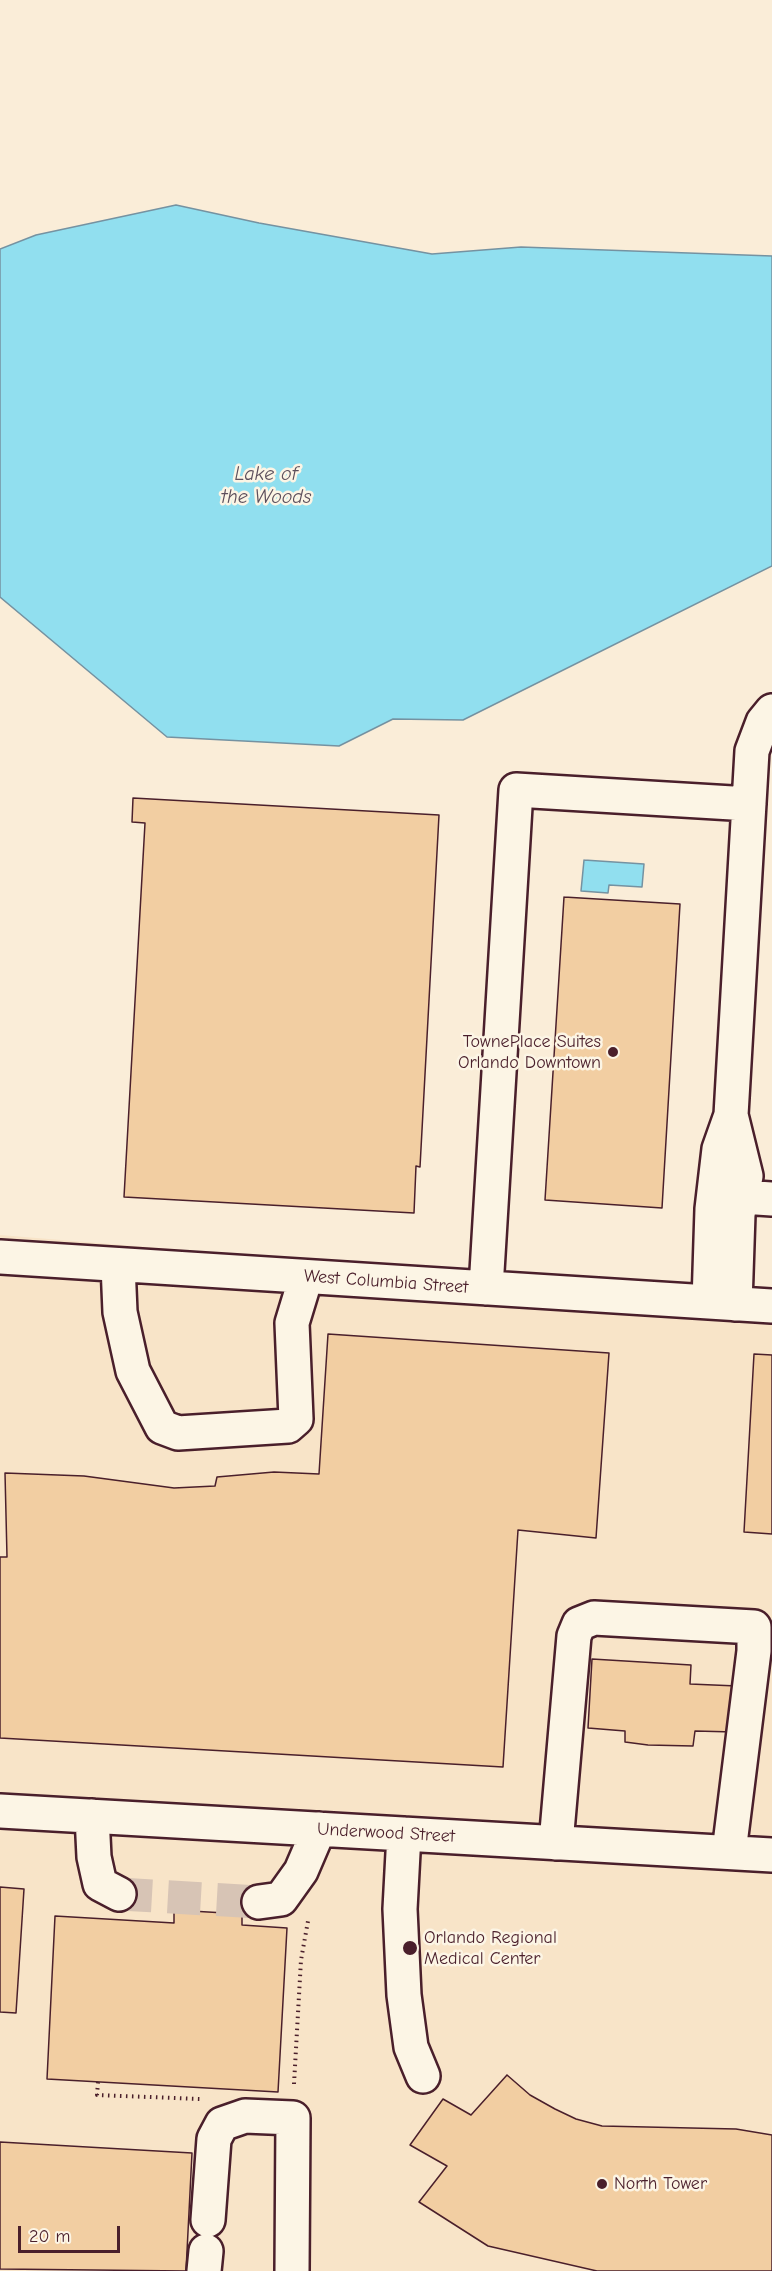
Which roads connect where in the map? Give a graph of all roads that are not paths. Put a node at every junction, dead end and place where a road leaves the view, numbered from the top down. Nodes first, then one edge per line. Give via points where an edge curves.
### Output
1 (772, 711) edge
2 (749, 804) junction
3 (731, 1116) junction
4 (757, 1198) edge
5 (0, 1257) edge
6 (118, 1265) junction
7 (306, 1277) junction
8 (486, 1288) junction
9 (722, 1303) junction
10 (772, 1306) edge
11 (763, 1628) edge
12 (0, 1811) edge
13 (92, 1816) junction
14 (319, 1829) junction
15 (404, 1834) junction
16 (556, 1843) junction
17 (729, 1852) junction
18 (772, 1855) edge
19 (120, 1894) tunnel mouth
20 (259, 1902) tunnel mouth
21 (423, 2076) dead end
22 (206, 2247) edge
23 (292, 2271) edge

1 - 2 street via 763,722 752,751
2 - 3 street
2 - 8 street via 516,790
3 - 4 street via 746,1176
3 - 9 street via 719,1149 712,1209
4 - 9 street via 738,1214
5 - 6 street, West Columbia Street
6 - 7 street, West Columbia Street
6 - 7 street via 120,1312 133,1371 162,1427 178,1433 288,1426 296,1419 292,1323
7 - 8 street, West Columbia Street
8 - 9 street, West Columbia Street
9 - 10 street, West Columbia Street
11 - 16 street via 594,1618 579,1624 574,1636
11 - 17 street via 754,1651
12 - 13 street, Underwood Street
13 - 14 street, Underwood Street
13 - 19 street via 100,1884
14 - 15 street, Underwood Street
14 - 20 street via 301,1871 281,1899
15 - 16 street, Underwood Street
15 - 21 street via 400,1919 404,1995 411,2047
16 - 17 street, Underwood Street
17 - 18 street, Underwood Street
22 - 23 street via 214,2139 222,2124 245,2116 293,2118

